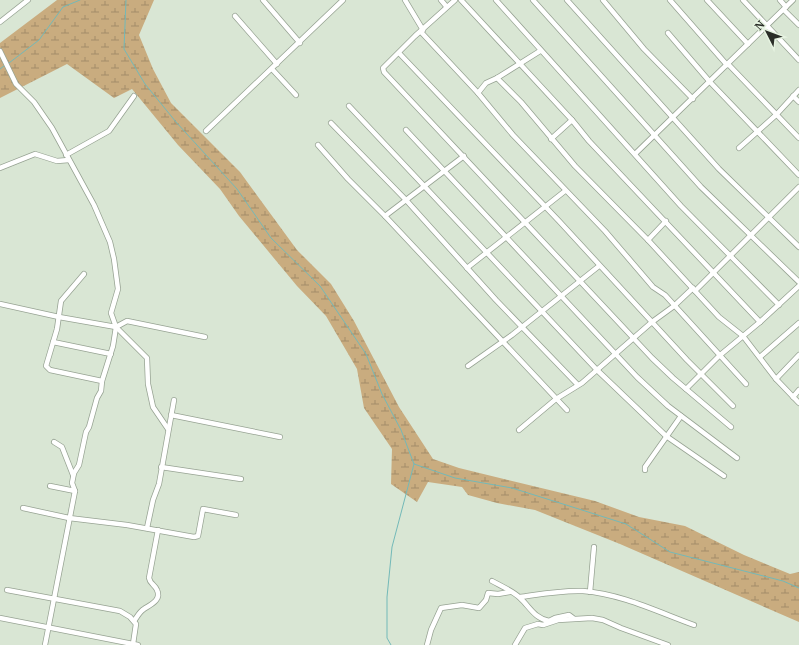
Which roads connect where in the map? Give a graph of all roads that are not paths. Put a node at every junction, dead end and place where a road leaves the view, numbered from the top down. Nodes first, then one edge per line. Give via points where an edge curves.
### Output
1 (28, 0) edge
2 (263, 0) edge
3 (343, 0) edge
4 (405, 0) edge
5 (441, 0) edge
6 (455, 0) edge
7 (461, 0) edge
8 (496, 0) edge
9 (532, 0) edge
10 (568, 0) edge
11 (603, 0) edge
12 (670, 0) edge
13 (707, 0) edge
14 (743, 0) edge
15 (780, 0) edge
16 (793, 0) edge
17 (337, 2) edge
18 (446, 6) junction
19 (785, 8) junction
20 (235, 16) dead end
21 (0, 22) edge
22 (799, 25) edge
23 (767, 26) junction
24 (422, 31) junction
25 (668, 33) dead end
26 (300, 43) junction
27 (748, 44) junction
28 (0, 51) edge
29 (540, 51) junction
30 (399, 53) junction
31 (799, 60) edge
32 (519, 63) junction
33 (277, 64) junction
34 (728, 64) junction
35 (272, 69) junction
36 (497, 78) junction
37 (710, 82) junction
38 (799, 90) edge
39 (478, 93) junction
40 (296, 95) dead end
41 (134, 96) dead end
42 (793, 96) junction
43 (693, 99) junction
44 (799, 102) edge
45 (349, 106) dead end
46 (776, 115) junction
47 (673, 118) junction
48 (572, 120) junction
49 (331, 123) dead end
50 (406, 130) dead end
51 (206, 131) dead end
52 (758, 132) junction
53 (653, 135) junction
54 (799, 138) edge
55 (552, 139) junction
56 (318, 145) dead end
57 (740, 148) dead end
58 (66, 154) junction
59 (635, 154) junction
60 (464, 156) junction
61 (69, 160) junction
62 (0, 168) edge
63 (444, 171) junction
64 (799, 175) edge
65 (799, 186) edge
66 (425, 187) junction
67 (565, 191) junction
68 (406, 200) junction
69 (545, 207) junction
70 (385, 216) junction
71 (768, 218) junction
72 (666, 221) junction
73 (526, 222) junction
74 (750, 234) junction
75 (506, 238) junction
76 (648, 240) junction
77 (799, 247) edge
78 (487, 253) junction
79 (730, 255) junction
80 (599, 266) junction
81 (467, 268) junction
82 (712, 273) junction
83 (84, 274) dead end
84 (579, 281) junction
85 (799, 282) edge
86 (799, 286) edge
87 (694, 290) junction
88 (561, 296) junction
89 (0, 304) edge
90 (779, 305) junction
91 (674, 306) junction
92 (542, 312) junction
93 (59, 317) junction
94 (652, 322) junction
95 (760, 322) junction
96 (799, 323) edge
97 (116, 327) junction
98 (522, 327) junction
99 (743, 336) junction
100 (205, 337) dead end
101 (634, 338) junction
102 (53, 342) junction
103 (502, 342) junction
104 (111, 354) junction
105 (616, 354) junction
106 (719, 356) junction
107 (799, 356) edge
108 (760, 357) junction
109 (468, 366) dead end
110 (597, 370) junction
111 (702, 375) junction
112 (776, 379) junction
113 (102, 381) junction
114 (577, 384) junction
115 (746, 384) dead end
116 (686, 389) junction
117 (799, 390) edge
118 (793, 396) junction
119 (556, 399) junction
120 (174, 400) dead end
121 (799, 403) edge
122 (733, 406) dead end
123 (567, 410) dead end
124 (171, 416) junction
125 (681, 416) junction
126 (730, 427) dead end
127 (168, 429) junction
128 (519, 430) dead end
129 (666, 436) junction
130 (280, 437) dead end
131 (54, 442) dead end
132 (737, 458) dead end
133 (161, 468) junction
134 (645, 470) dead end
135 (73, 476) junction
136 (724, 476) dead end
137 (241, 479) dead end
138 (50, 486) dead end
139 (75, 490) junction
140 (23, 508) dead end
141 (236, 515) dead end
142 (69, 518) junction
143 (147, 528) junction
144 (158, 530) junction
145 (594, 546) dead end
146 (492, 582) dead end
147 (6, 590) dead end
148 (510, 592) junction
149 (590, 592) junction
150 (520, 597) junction
151 (53, 600) junction
152 (0, 618) edge
153 (573, 618) junction
154 (134, 620) junction
155 (694, 625) dead end
156 (48, 628) junction
157 (109, 639) junction
158 (121, 644) edge
159 (45, 645) edge
160 (113, 645) edge
161 (136, 645) edge
162 (427, 645) edge
163 (515, 645) edge
164 (668, 645) edge

1 - 21 street
2 - 26 street
3 - 17 street
4 - 24 street
5 - 18 street
6 - 18 street
7 - 32 street
8 - 29 street via 536,43
9 - 53 street
10 - 47 street
11 - 43 street via 644,49
12 - 34 street
13 - 27 street
14 - 23 street
15 - 19 street
16 - 19 street
17 - 26 street
18 - 24 street
19 - 22 street
19 - 23 street
20 - 33 street
23 - 27 street
23 - 31 street
24 - 30 street
24 - 39 street
25 - 37 street
26 - 33 street
27 - 34 street
28 - 58 street via 16,84 34,102
29 - 32 street
29 - 59 street
30 - 60 street via 383,68 384,72
30 - 69 street
32 - 36 street
32 - 48 street
33 - 35 street
34 - 37 street
34 - 46 street
35 - 40 street
35 - 51 street
36 - 39 street via 486,83
36 - 55 street
37 - 43 street
37 - 52 street
38 - 42 street
39 - 67 street
41 - 58 street via 109,131
42 - 44 street
42 - 46 street
43 - 47 street
45 - 66 street
46 - 52 street
46 - 54 street
47 - 53 street
47 - 71 street
48 - 55 street
48 - 72 street via 594,147
49 - 68 street
50 - 63 street
52 - 57 street
52 - 64 street
53 - 59 street
53 - 74 street
55 - 76 street
56 - 70 street
58 - 61 street
59 - 79 street via 681,206
60 - 63 street
60 - 73 street
61 - 62 street via 57,161 34,154
61 - 97 street via 94,205 110,242 118,289 111,313
63 - 66 street
63 - 75 street
65 - 71 street
66 - 68 street
66 - 78 street
67 - 69 street
67 - 91 street via 605,231 653,287 665,295
68 - 70 street
68 - 81 street
69 - 73 street
69 - 80 street
70 - 103 street
71 - 74 street
71 - 77 street
72 - 76 street
72 - 82 street
73 - 75 street
73 - 84 street
74 - 79 street
74 - 85 street
75 - 78 street
75 - 88 street
76 - 87 street
78 - 81 street
78 - 92 street
79 - 82 street
79 - 90 street
80 - 84 street
80 - 94 street
81 - 98 street
82 - 87 street
82 - 95 street
83 - 93 street via 62,299
84 - 88 street
84 - 101 street
86 - 90 street
87 - 91 street
87 - 99 street via 719,317
88 - 92 street
88 - 105 street
89 - 93 street
90 - 95 street
91 - 94 street
91 - 106 street
92 - 98 street
92 - 110 street
93 - 97 street
93 - 102 street
94 - 101 street
94 - 111 street
95 - 99 street
96 - 108 street
97 - 100 street via 127,321
97 - 104 street
97 - 127 street via 147,358 148,384 153,407
98 - 103 street
98 - 114 street
99 - 106 street
99 - 108 street
101 - 105 street
101 - 116 street
102 - 104 street
102 - 113 street via 46,366 48,368
103 - 109 street
103 - 119 street
104 - 113 street
105 - 110 street
105 - 125 street
106 - 111 street
106 - 115 street
107 - 112 street
108 - 112 street
110 - 114 street
110 - 129 street
111 - 116 street
111 - 122 street
112 - 118 street
113 - 135 street via 79,464
114 - 119 street
116 - 126 street
117 - 118 street
118 - 121 street
119 - 123 street
119 - 128 street
120 - 124 street
124 - 127 street
124 - 130 street
125 - 129 street
125 - 132 street
127 - 133 street
129 - 134 street
129 - 136 street
131 - 135 street via 62,447
133 - 137 street
133 - 143 street
135 - 139 street
138 - 139 street
139 - 142 street
140 - 142 street
141 - 144 street via 203,509 196,537
142 - 143 street
142 - 151 street
143 - 144 street
144 - 154 street via 149,580 157,590 158,596 156,602 143,610
145 - 149 street
146 - 148 street
147 - 151 street
148 - 150 street
148 - 162 street via 488,593 479,608 462,605 441,608
149 - 150 street via 569,591
149 - 155 street via 632,602
150 - 153 street via 530,611 545,620 569,615
151 - 154 street via 114,610
151 - 156 street
152 - 156 street
153 - 163 street via 526,628
153 - 164 street via 603,620
154 - 161 street
156 - 157 street
156 - 159 street
157 - 158 street
157 - 160 street
158 - 161 street

